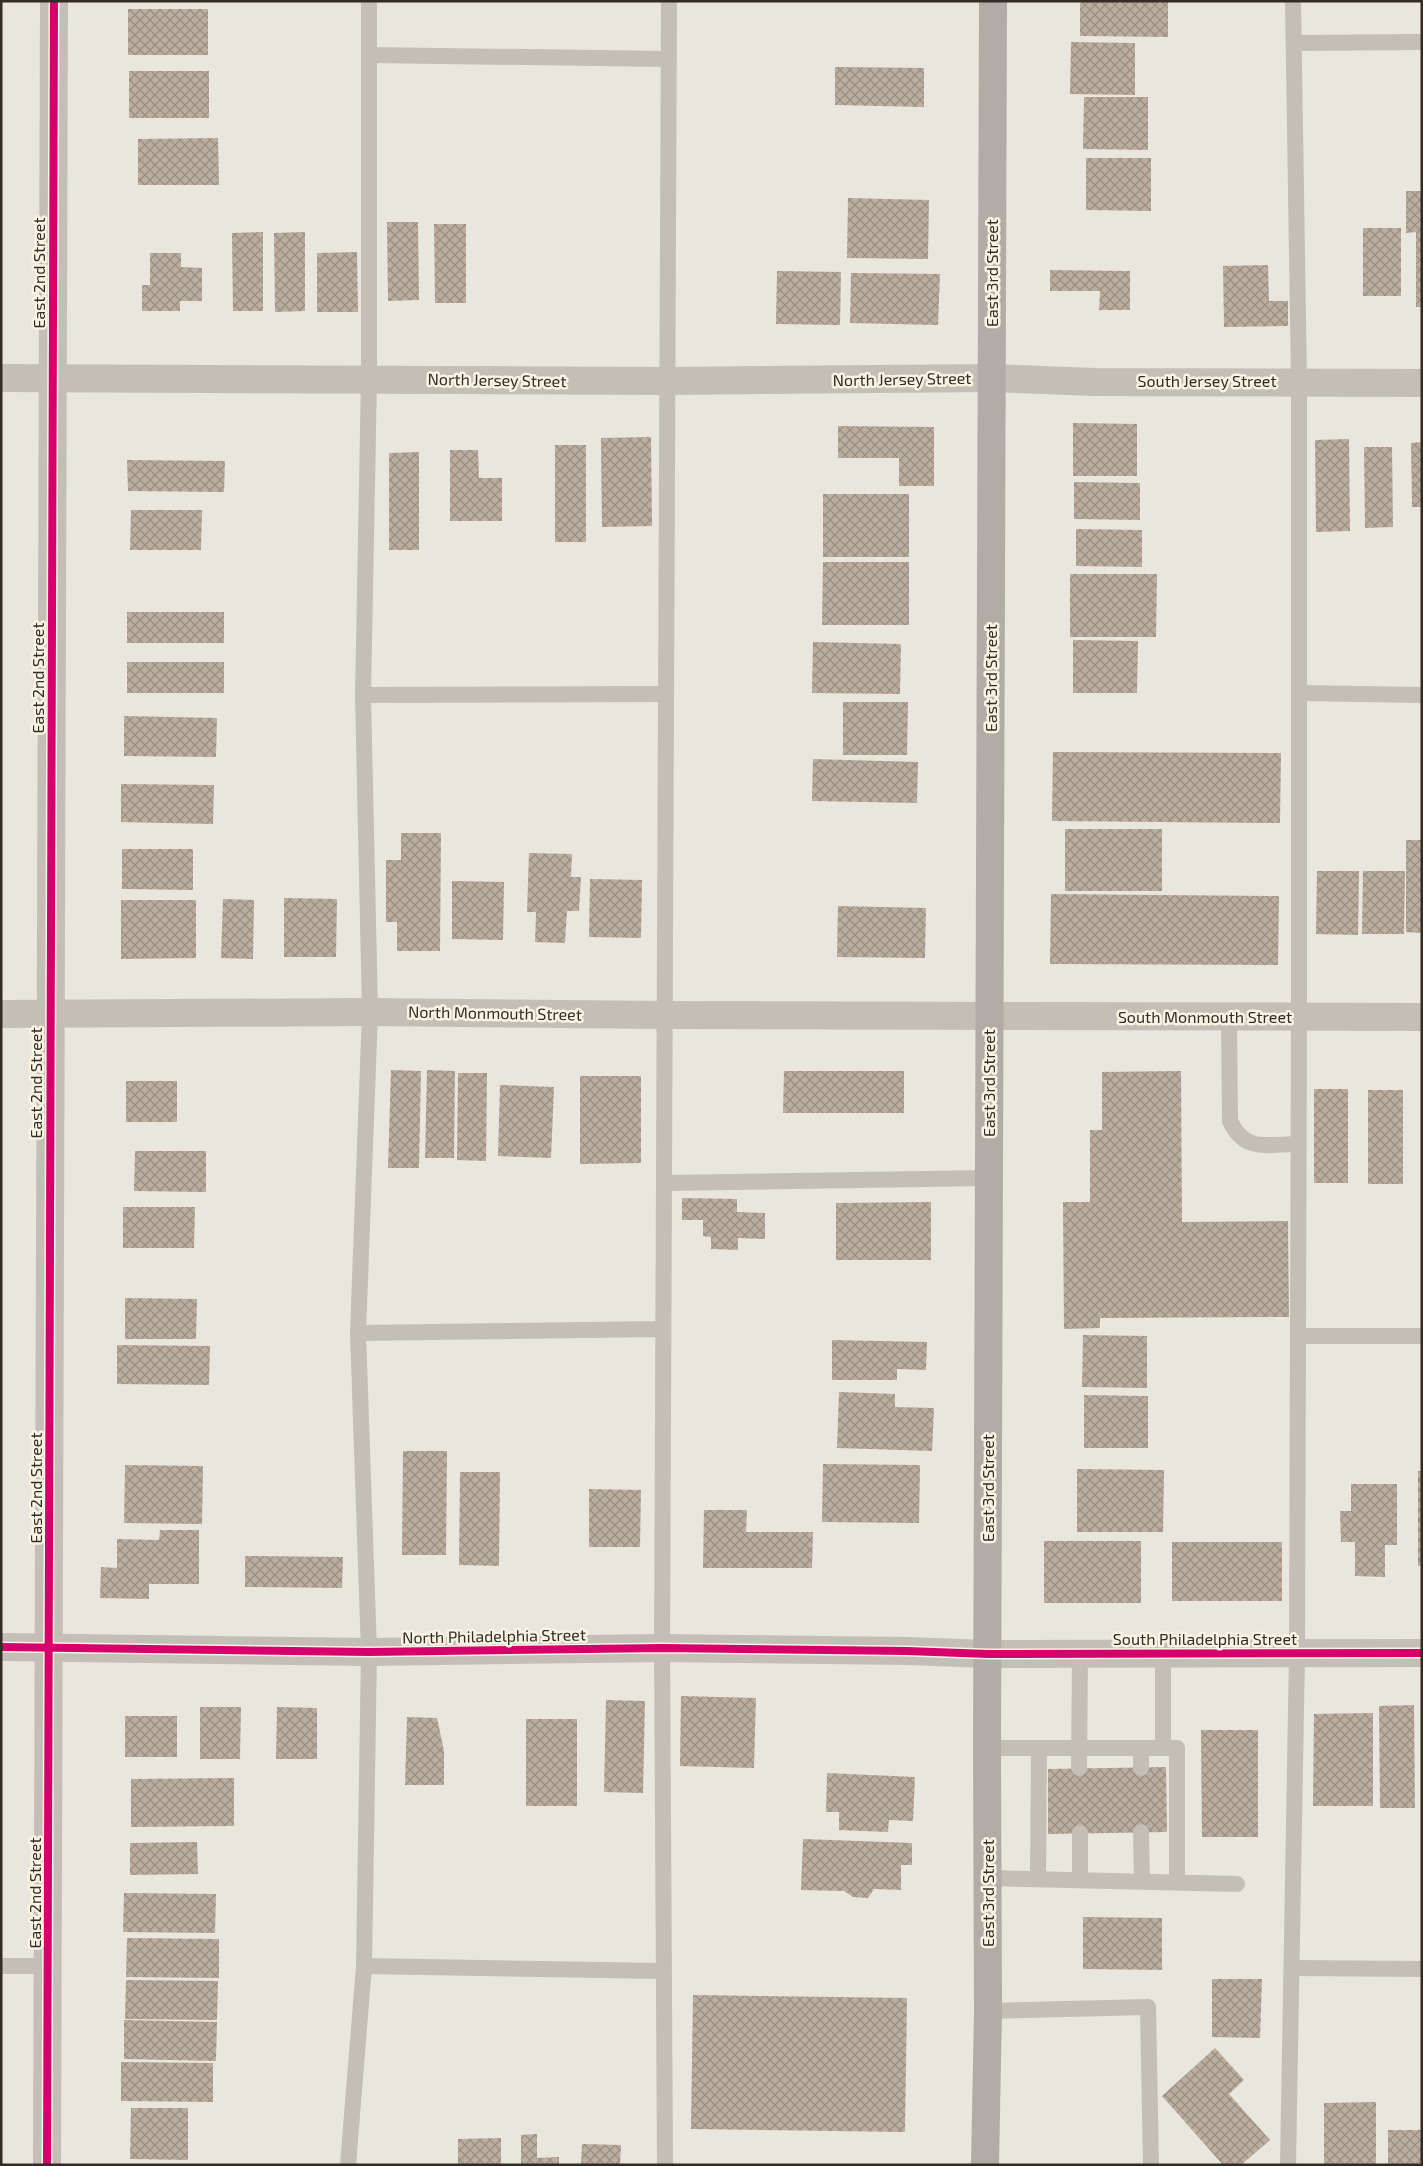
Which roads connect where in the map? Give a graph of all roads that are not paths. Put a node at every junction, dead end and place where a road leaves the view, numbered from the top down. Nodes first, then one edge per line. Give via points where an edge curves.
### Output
1 (54, 1) edge
2 (369, 1) edge
3 (669, 1) edge
4 (993, 1) edge
5 (1293, 1) edge
6 (1422, 42) edge
7 (1294, 43) junction
8 (369, 55) junction
9 (668, 59) junction
10 (1, 378) edge
11 (992, 378) junction
12 (53, 379) junction
13 (368, 379) junction
14 (667, 381) junction
15 (1299, 381) junction
16 (1422, 383) edge
17 (1299, 693) junction
18 (666, 694) junction
19 (363, 695) junction
20 (1422, 695) edge
21 (370, 1012) junction
22 (1, 1014) edge
23 (50, 1014) junction
24 (665, 1015) junction
25 (989, 1016) junction
26 (1229, 1017) junction
27 (1422, 1017) edge
28 (1299, 1018) junction
29 (1298, 1144) junction
30 (988, 1178) junction
31 (664, 1183) junction
32 (663, 1329) junction
33 (358, 1333) junction
34 (1298, 1336) junction
35 (1422, 1336) edge
36 (1, 1647) edge
37 (50, 1647) junction
38 (662, 1648) junction
39 (369, 1652) junction
40 (1080, 1653) junction
41 (1163, 1653) junction
42 (1297, 1653) junction
43 (1422, 1653) edge
44 (988, 1654) junction
45 (987, 1748) junction
46 (1039, 1748) junction
47 (1079, 1748) junction
48 (1141, 1748) junction
49 (1163, 1748) junction
50 (1079, 1768) dead end
51 (1141, 1768) dead end
52 (1141, 1832) dead end
53 (1080, 1833) dead end
54 (988, 1878) junction
55 (1038, 1879) junction
56 (1080, 1880) junction
57 (1142, 1881) junction
58 (1177, 1882) junction
59 (1237, 1884) dead end
60 (1, 1966) edge
61 (48, 1966) junction
62 (364, 1966) junction
63 (1293, 1968) junction
64 (1422, 1969) edge
65 (663, 1971) junction
66 (988, 2011) junction
67 (47, 2165) edge
68 (348, 2165) edge
69 (665, 2165) edge
70 (985, 2165) edge
71 (1152, 2165) edge
72 (1288, 2165) edge

1 - 12 street, East 2nd Street
2 - 8 lane
3 - 9 lane
4 - 11 main road, East 3rd Street
5 - 7 lane
6 - 7 lane
7 - 15 lane
8 - 9 lane
8 - 13 lane
9 - 14 lane
10 - 12 street, North Jersey Street
11 - 14 street, North Jersey Street
11 - 15 street, South Jersey Street via 1095,382
11 - 25 main road, East 3rd Street
12 - 13 street, North Jersey Street
12 - 23 street, East 2nd Street
13 - 14 street, North Jersey Street
13 - 19 lane
14 - 18 lane
15 - 16 street, South Jersey Street
15 - 17 lane
17 - 20 lane
17 - 28 lane
18 - 19 lane
18 - 24 lane
19 - 21 lane
21 - 23 street, North Monmouth Street
21 - 24 street, North Monmouth Street
21 - 33 lane
22 - 23 street, North Monmouth Street
23 - 37 street, East 2nd Street
24 - 25 street, North Monmouth Street
24 - 31 lane
25 - 26 street, South Monmouth Street
25 - 30 main road, East 3rd Street
26 - 28 street, South Monmouth Street
26 - 29 lane via 1230,1121 1236,1134 1250,1144
27 - 28 street, South Monmouth Street
28 - 29 lane
29 - 34 lane
30 - 31 lane
30 - 44 main road, East 3rd Street
31 - 32 lane
32 - 33 lane
32 - 38 lane
33 - 39 lane
34 - 35 lane
34 - 42 lane
36 - 37 street, North Philadelphia Street
37 - 39 street, North Philadelphia Street
37 - 61 street, East 2nd Street
38 - 39 street, North Philadelphia Street
38 - 44 street, North Philadelphia Street
38 - 65 lane
39 - 62 lane
40 - 41 street, South Philadelphia Street
40 - 44 street, South Philadelphia Street
40 - 47 lane
41 - 42 street, South Philadelphia Street
41 - 49 lane
42 - 43 street, South Philadelphia Street
42 - 63 lane
44 - 45 main road, East 3rd Street
45 - 46 lane
45 - 54 main road, East 3rd Street
46 - 47 lane
46 - 55 lane
47 - 48 lane
47 - 50 lane
48 - 49 lane
48 - 51 lane
49 - 58 lane via 1177,1748
52 - 57 lane
53 - 56 lane
54 - 55 lane
54 - 66 main road, East 3rd Street
55 - 56 lane
56 - 57 lane
57 - 58 lane
58 - 59 lane
60 - 61 lane
61 - 67 street, East 2nd Street
62 - 65 lane
62 - 68 lane
63 - 64 lane
63 - 72 lane
65 - 69 lane
66 - 70 main road, East 3rd Street
66 - 71 lane via 1148,2008

